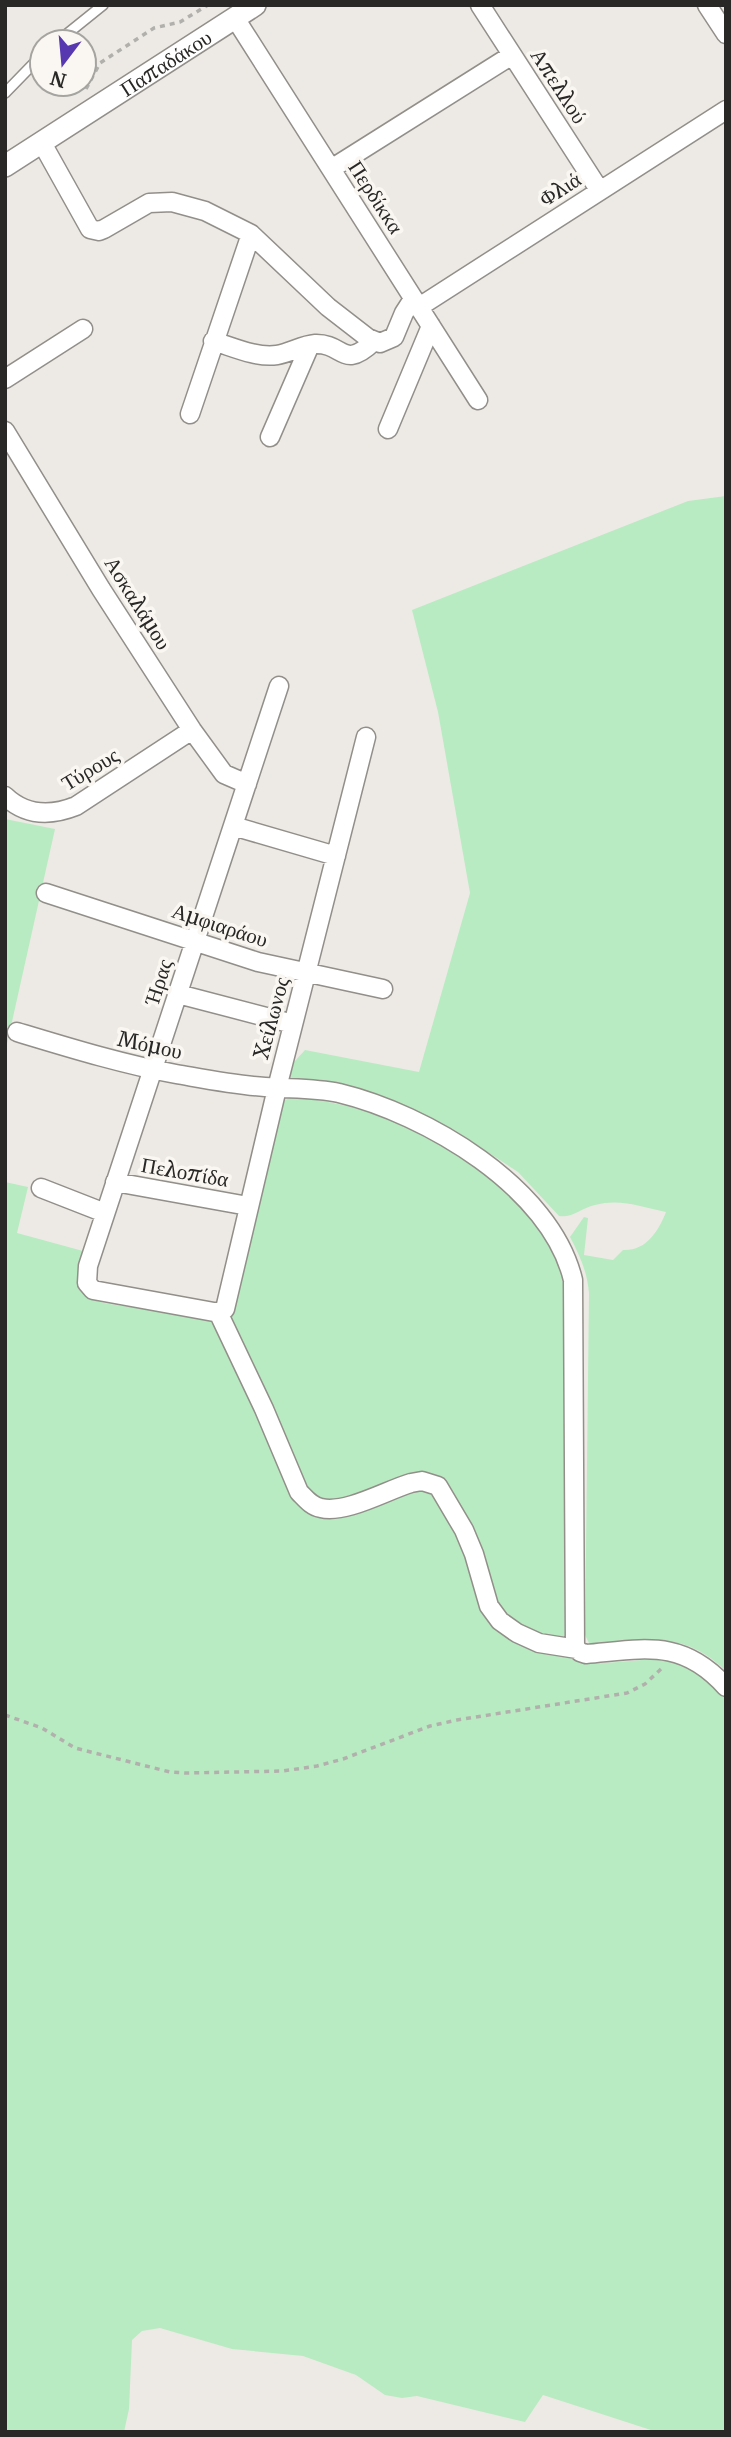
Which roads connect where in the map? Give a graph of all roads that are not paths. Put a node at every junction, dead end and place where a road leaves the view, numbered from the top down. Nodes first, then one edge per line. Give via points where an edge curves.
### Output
1 (103, 5) edge
2 (255, 5) edge
3 (480, 5) edge
4 (707, 5) edge
5 (233, 15) junction
6 (74, 28) edge
7 (726, 34) edge
8 (512, 55) junction
9 (28, 69) edge
10 (5, 93) edge
11 (726, 110) edge
12 (41, 143) junction
13 (5, 166) edge
14 (331, 169) junction
15 (600, 191) junction
16 (251, 234) junction
17 (416, 303) junction
18 (431, 326) junction
19 (83, 329) dead end
20 (213, 341) junction
21 (374, 341) junction
22 (310, 345) junction
23 (5, 379) edge
24 (478, 400) dead end
25 (190, 414) dead end
26 (387, 429) dead end
27 (5, 432) edge
28 (270, 437) dead end
29 (279, 686) dead end
30 (192, 730) junction
31 (366, 737) dead end
32 (247, 784) junction
33 (5, 796) edge
34 (233, 826) junction
35 (337, 856) junction
36 (46, 893) dead end
37 (195, 941) junction
38 (306, 972) junction
39 (383, 989) dead end
40 (178, 994) junction
41 (293, 1024) junction
42 (17, 1032) dead end
43 (153, 1069) junction
44 (277, 1087) junction
45 (115, 1182) junction
46 (41, 1188) dead end
47 (248, 1206) junction
48 (105, 1213) junction
49 (221, 1311) junction
50 (577, 1649) junction
51 (726, 1687) edge

1 - 6 lane
2 - 5 street, Παπαδάκου
3 - 8 street, Απελλού
4 - 7 street
5 - 12 street, Παπαδάκου
5 - 14 street, Περδίκκα
8 - 14 street
8 - 15 street, Απελλού
9 - 10 lane
11 - 15 street, Φλιά
12 - 13 street, Παπαδάκου
12 - 16 street via 90,229 104,229 139,207 159,201 205,211
14 - 17 street, Περδίκκα
15 - 17 street, Φλιά
16 - 20 street
16 - 21 street via 328,307
17 - 18 street, Περδίκκα
17 - 21 street via 404,313 394,337
18 - 24 street, Περδίκκα
18 - 26 street
19 - 23 street
20 - 22 street via 261,355
20 - 25 street
21 - 22 street via 360,355 352,356
22 - 28 street
27 - 30 street, Ασκαλάμου
29 - 32 street, Ήρας
30 - 32 street, Ασκαλάμου via 224,774
30 - 33 street, Τύρους via 61,812 29,811
31 - 35 street, Χείλωνος
32 - 34 street, Ήρας
34 - 35 street
34 - 37 street, Ήρας
35 - 38 street, Χείλωνος
36 - 37 street, Αμφιαράου
37 - 38 street, Αμφιαράου
37 - 40 street, Ήρας
38 - 39 street, Αμφιαράου
38 - 41 street, Χείλωνος
40 - 41 street
40 - 43 street, Ήρας
41 - 44 street, Χείλωνος
42 - 43 street, Μόμου
43 - 44 street, Μόμου
43 - 45 street, Ήρας
44 - 47 street, Χείλωνος
44 - 50 street, Μόμου via 353,1097 439,1134 516,1188 564,1255 575,1298
45 - 47 street, Πελοπίδα
45 - 48 street, Ήρας
46 - 48 street
47 - 49 street, Χείλωνος
48 - 49 street, Ήρας via 87,1272 93,1290
49 - 50 street via 299,1492 307,1500 322,1509 337,1509 411,1483 438,1486 464,1530 489,1606 500,1621 538,1643
50 - 51 street via 586,1654 677,1652 706,1668

